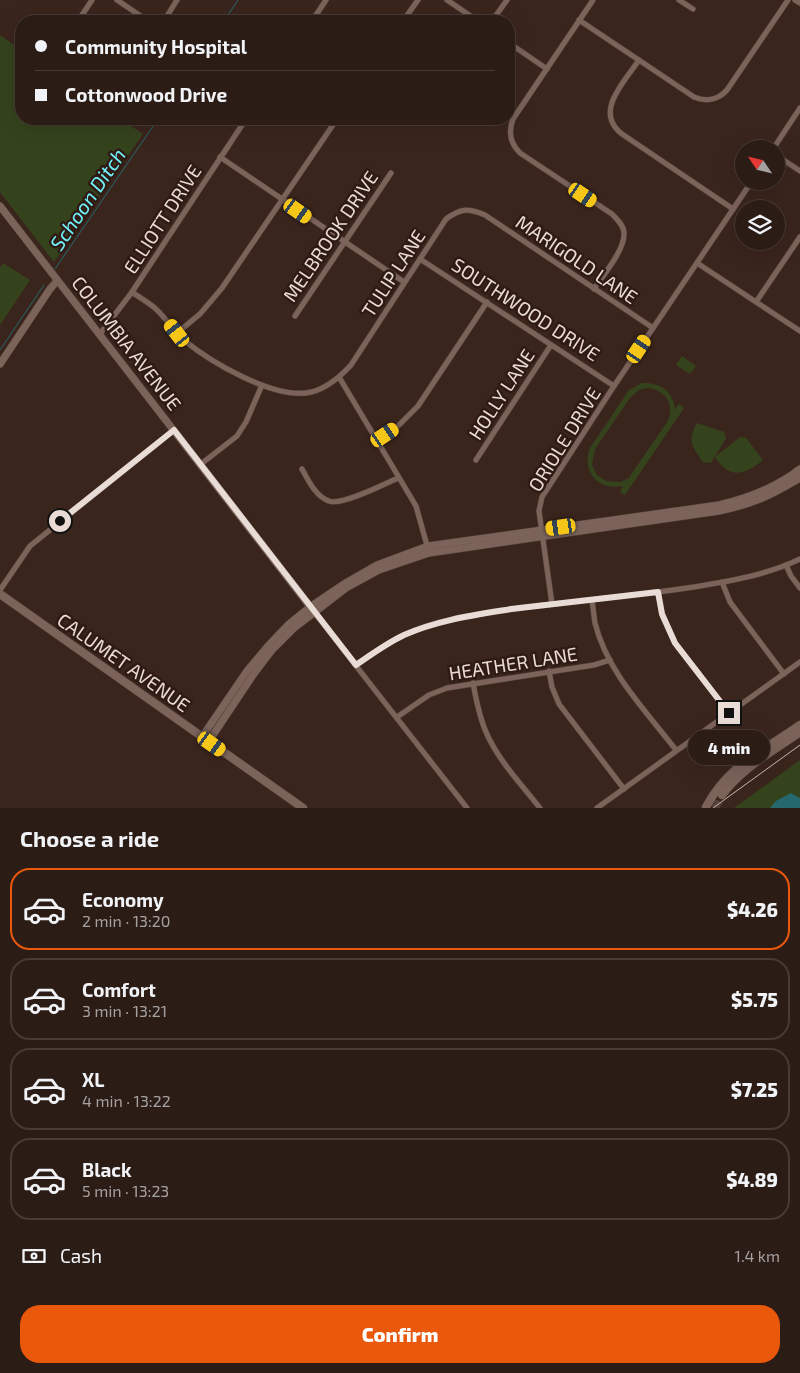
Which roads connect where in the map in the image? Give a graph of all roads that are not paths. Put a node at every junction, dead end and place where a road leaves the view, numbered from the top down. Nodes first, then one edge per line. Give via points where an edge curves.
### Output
1 (92, 0) edge
2 (117, 0) edge
3 (177, 0) edge
4 (326, 0) edge
5 (418, 0) edge
6 (447, 0) edge
7 (507, 0) edge
8 (593, 0) edge
9 (679, 0) edge
10 (788, 0) edge
11 (796, 0) edge
12 (800, 3) edge
13 (693, 9) dead end
14 (82, 15) edge
15 (139, 15) edge
16 (168, 15) edge
17 (316, 15) edge
18 (407, 15) edge
19 (469, 15) edge
20 (496, 15) edge
21 (579, 20) junction
22 (515, 47) edge
23 (639, 60) junction
24 (547, 69) junction
25 (800, 108) edge
26 (515, 116) edge
27 (242, 125) edge
28 (333, 125) edge
29 (511, 125) edge
30 (779, 140) edge
31 (220, 157) junction
32 (785, 161) edge
33 (800, 171) edge
34 (391, 173) dead end
35 (746, 190) edge
36 (282, 200) junction
37 (0, 206) edge
38 (733, 209) junction
39 (485, 216) joint
40 (800, 238) edge
41 (344, 243) junction
42 (420, 259) junction
43 (697, 263) junction
44 (57, 281) junction
45 (404, 282) junction
46 (594, 289) junction
47 (132, 292) junction
48 (487, 302) junction
49 (756, 302) junction
50 (295, 316) dead end
51 (653, 328) junction
52 (800, 331) edge
53 (177, 333) junction
54 (100, 334) junction
55 (552, 345) junction
56 (0, 364) edge
57 (339, 378) junction
58 (262, 385) junction
59 (614, 386) junction
60 (174, 430) junction
61 (377, 441) junction
62 (476, 460) dead end
63 (201, 464) junction
64 (302, 469) dead end
65 (799, 473) edge
66 (398, 478) junction
67 (542, 533) junction
68 (428, 549) junction
69 (800, 559) edge
70 (786, 565) junction
71 (722, 582) junction
72 (800, 588) edge
73 (0, 590) edge
74 (658, 592) junction
75 (0, 594) edge
76 (592, 600) junction
77 (552, 604) junction
78 (312, 609) junction
79 (610, 660) junction
80 (800, 662) edge
81 (356, 665) junction
82 (549, 671) junction
83 (784, 674) junction
84 (473, 682) junction
85 (729, 713) junction
86 (397, 717) junction
87 (800, 725) edge
88 (800, 732) edge
89 (205, 739) junction
90 (676, 750) junction
91 (624, 789) junction
92 (722, 795) tunnel mouth
93 (706, 807) edge
94 (303, 808) edge
95 (467, 808) edge
96 (540, 808) edge
97 (597, 808) edge

1 - 14 street
2 - 15 street
3 - 16 street
4 - 17 street
5 - 18 street
6 - 19 street
7 - 20 street
8 - 21 street
9 - 13 street
10 - 23 street via 727,90 711,99 694,96
11 - 12 street
21 - 23 street
21 - 24 street
22 - 24 street
23 - 38 street via 612,100 609,113 612,125
24 - 26 street
25 - 30 street
27 - 31 street, ELLIOTT DRIVE
28 - 36 street
29 - 46 street via 512,143 520,153 612,214 619,222 624,232 623,245
31 - 36 street
31 - 47 street, ELLIOTT DRIVE
32 - 33 street
34 - 41 street, MELBROOK DRIVE
35 - 38 street, ORIOLE DRIVE
36 - 41 street
36 - 53 street via 222,288 200,314
37 - 44 street, COLUMBIA AVENUE
38 - 43 street, ORIOLE DRIVE
39 - 42 street, TULIP LANE via 473,210 456,212 446,219
39 - 46 street, MARIGOLD LANE
40 - 49 street
41 - 45 street
41 - 50 street, MELBROOK DRIVE
42 - 45 street, TULIP LANE
42 - 48 street, SOUTHWOOD DRIVE
43 - 49 street
43 - 51 street, ORIOLE DRIVE
44 - 54 street, COLUMBIA AVENUE
44 - 56 street
45 - 57 street, TULIP LANE via 351,365
46 - 51 street, MARIGOLD LANE
47 - 53 street via 156,309
47 - 54 street, ELLIOTT DRIVE
48 - 55 street, SOUTHWOOD DRIVE
48 - 61 street via 418,406 394,430
49 - 52 street
51 - 59 street, ORIOLE DRIVE
53 - 58 street via 212,360
54 - 60 street, COLUMBIA AVENUE
55 - 59 street, SOUTHWOOD DRIVE
55 - 62 street, HOLLY LANE
57 - 58 street via 307,393 278,391
57 - 61 street
58 - 63 street via 237,436
59 - 67 street, ORIOLE DRIVE via 542,497 539,511
60 - 63 street, COLUMBIA AVENUE
60 - 73 street via 37,539
61 - 66 street
63 - 78 street, COLUMBIA AVENUE
64 - 66 street via 321,497 329,502 373,490
65 - 67 street via 766,491 719,506
66 - 68 street via 416,506
67 - 68 street
67 - 77 street, ORIOLE DRIVE
68 - 78 street via 379,570
69 - 70 street
70 - 71 street
70 - 72 street
71 - 74 street
71 - 83 street via 730,602
74 - 76 street
74 - 85 street via 662,614 675,643
75 - 89 main road, CALUMET AVENUE
76 - 77 street
76 - 79 street via 595,623
77 - 81 street via 460,617 426,627 384,646
78 - 81 street, COLUMBIA AVENUE
78 - 89 street via 272,650
79 - 82 street, HEATHER LANE
79 - 90 street
80 - 83 street
81 - 86 street, COLUMBIA AVENUE
82 - 84 street, HEATHER LANE
82 - 91 street via 559,704
83 - 85 street
84 - 86 street, HEATHER LANE via 429,695
84 - 96 street via 477,707 489,738
85 - 90 street
86 - 95 street, COLUMBIA AVENUE
87 - 93 main road via 730,772
88 - 92 main road via 744,771
89 - 94 main road, CALUMET AVENUE
90 - 91 street
91 - 97 street

